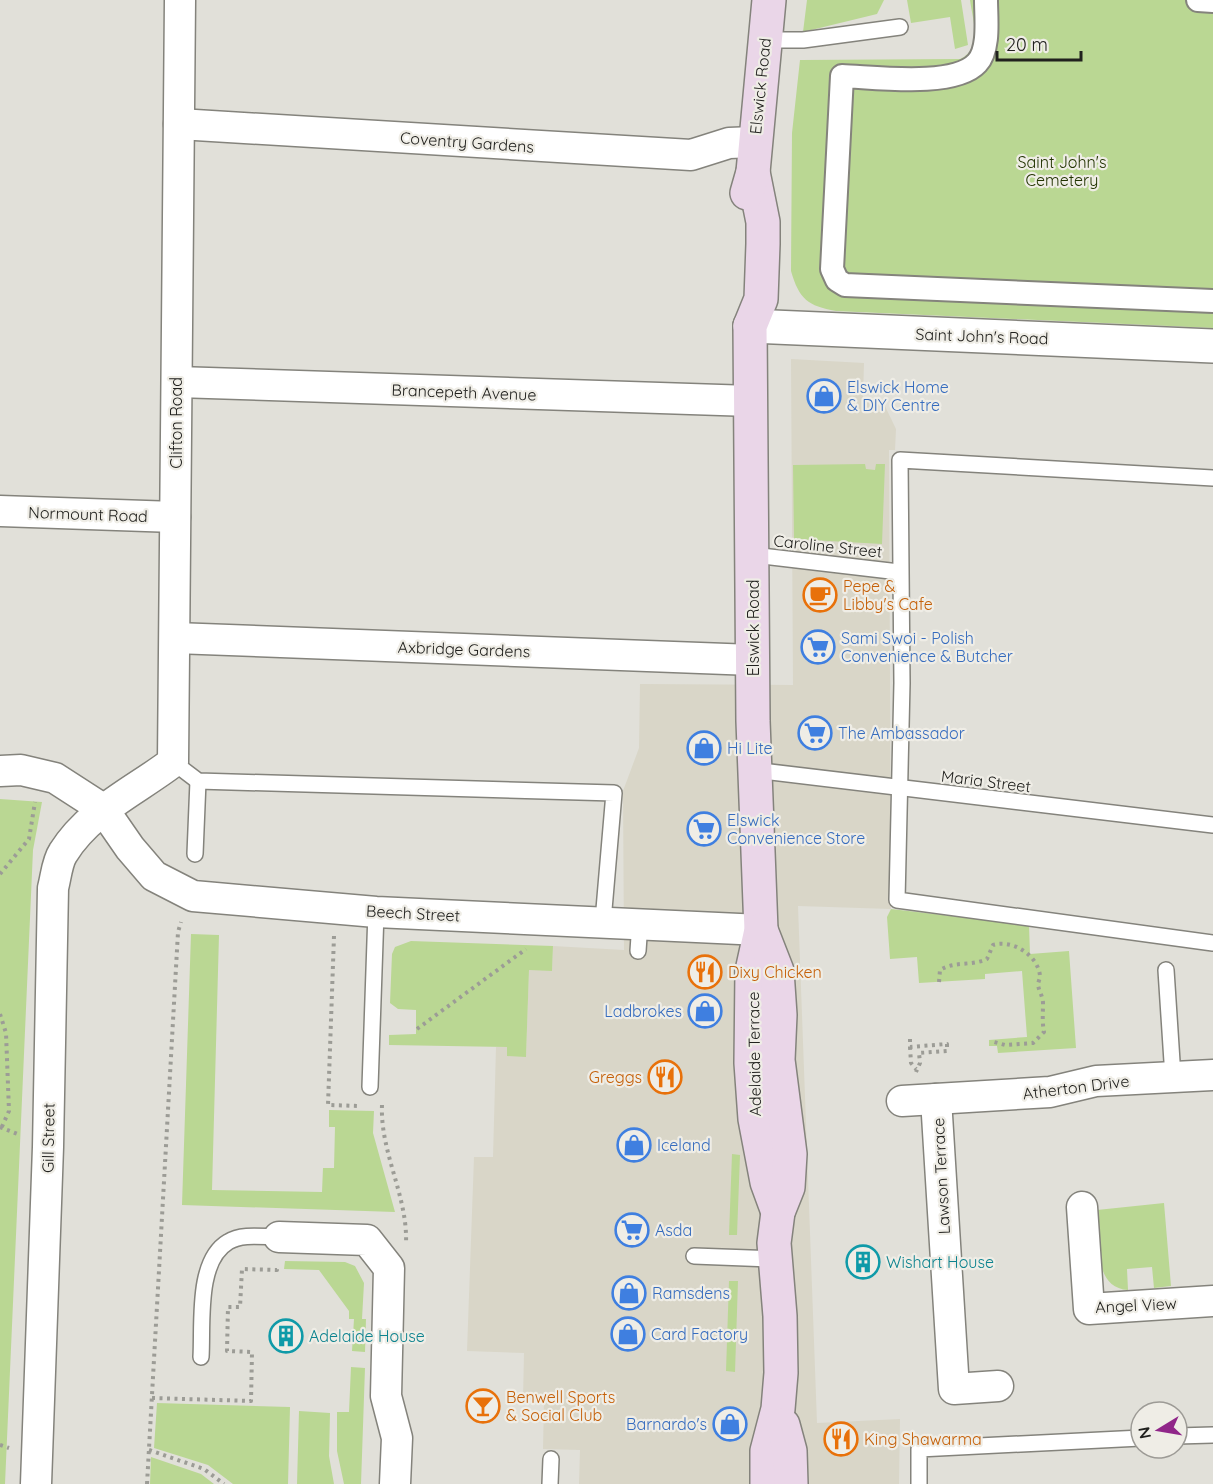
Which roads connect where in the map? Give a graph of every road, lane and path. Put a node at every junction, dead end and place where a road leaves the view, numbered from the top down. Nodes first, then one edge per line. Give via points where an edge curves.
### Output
1 (180, 0) edge
2 (769, 0) edge
3 (986, 0) edge
4 (1198, 0) edge
5 (1213, 1) edge
6 (900, 27) dead end
7 (765, 40) junction
8 (178, 124) junction
9 (745, 152) junction
10 (1213, 301) edge
11 (750, 326) junction
12 (1213, 346) edge
13 (177, 382) junction
14 (740, 401) junction
15 (1213, 478) edge
16 (0, 511) edge
17 (176, 517) junction
18 (753, 555) junction
19 (899, 572) junction
20 (175, 638) junction
21 (740, 660) junction
22 (173, 762) junction
23 (754, 770) junction
24 (0, 771) edge
25 (40, 775) junction
26 (198, 781) junction
27 (899, 789) junction
28 (103, 809) junction
29 (1213, 825) edge
30 (195, 854) dead end
31 (0, 874) edge
32 (193, 896) junction
33 (334, 909) junction
34 (376, 912) junction
35 (603, 921) junction
36 (761, 930) junction
37 (1213, 943) edge
38 (531, 945) dead end
39 (1166, 970) dead end
40 (939, 982) dead end
41 (0, 1014) edge
42 (417, 1029) dead end
43 (910, 1039) dead end
44 (994, 1040) dead end
45 (910, 1047) junction
46 (1213, 1075) edge
47 (1173, 1077) junction
48 (376, 1091) joint
49 (936, 1099) junction
50 (902, 1101) dead end
51 (360, 1106) dead end
52 (371, 1106) dead end
53 (382, 1107) junction
54 (0, 1131) edge
55 (1082, 1208) dead end
56 (279, 1237) junction
57 (406, 1247) dead end
58 (694, 1256) dead end
59 (774, 1259) junction
60 (1213, 1301) edge
61 (201, 1357) dead end
62 (998, 1386) dead end
63 (152, 1398) junction
64 (778, 1409) junction
65 (1213, 1435) edge
66 (1189, 1436) edge
67 (1129, 1439) edge
68 (148, 1450) junction
69 (551, 1460) dead end
70 (36, 1484) edge
71 (147, 1484) edge
72 (224, 1484) edge
73 (395, 1484) edge
74 (550, 1484) edge
75 (767, 1484) edge
76 (791, 1484) edge
77 (919, 1484) edge

1 - 8 street, Clifton Road
2 - 7 main road, Elswick Road
3 - 10 street via 984,46 978,63 961,73 937,78 842,76 832,269 837,280 845,285
4 - 5 street
6 - 7 lane via 802,40
7 - 9 main road, Elswick Road
8 - 9 street, Coventry Gardens via 691,155
8 - 13 street, Clifton Road
9 - 11 main road, Elswick Road via 763,222 761,299
11 - 12 street, Saint John's Road
11 - 14 main road, Elswick Road
13 - 14 street, Brancepeth Avenue
13 - 17 street, Clifton Road
14 - 18 main road, Elswick Road
15 - 19 lane via 900,460
16 - 17 street, Normount Road
17 - 20 street, Clifton Road
18 - 19 lane, Caroline Street
18 - 21 main road, Elswick Road
19 - 27 lane
20 - 21 street, Axbridge Gardens
20 - 22 street, Clifton Road
21 - 23 main road, Elswick Road
22 - 26 lane
22 - 28 street
23 - 27 lane, Maria Street
23 - 36 main road, Elswick Road
24 - 25 street via 21,770
25 - 28 street via 55,777
25 - 31 path via 29,839
26 - 30 lane
26 - 35 lane via 614,793
27 - 29 lane, Maria Street
27 - 37 lane via 897,900
28 - 32 street, Beech Street via 154,876
28 - 70 street, Gill Street via 79,831 62,855 53,888
32 - 33 street, Beech Street
32 - 63 path via 177,932
33 - 34 street, Beech Street
33 - 51 path via 328,1105
34 - 35 street, Beech Street
34 - 48 lane
35 - 36 street, Beech Street via 639,937
36 - 59 main road, Adelaide Terrace via 777,971 778,1060 790,1154 788,1187 778,1212
38 - 42 path
39 - 47 lane
40 - 44 path via 940,970 987,959 993,945 1002,942 1021,949 1040,976 1044,1032 1034,1043 1005,1045
41 - 54 path via 6,1033 9,1111
43 - 45 path
45 - 45 path via 947,1044 947,1051 920,1053 916,1069 911,1063
46 - 47 street, Atherton Drive
47 - 49 street, Atherton Drive via 1095,1081 1050,1092
48 - 53 path
49 - 50 street, Atherton Drive
49 - 62 street, Lawson Terrace via 954,1389
52 - 53 path
53 - 57 path via 382,1134 407,1224
55 - 60 street, Angel View via 1089,1309
56 - 61 lane via 245,1236 228,1241 210,1259 205,1279
56 - 63 path via 277,1270 242,1269 240,1307 228,1307 227,1351 252,1352 251,1401
56 - 73 street via 367,1240 389,1268 386,1396 397,1438
58 - 59 lane
59 - 64 main road, Adelaide Terrace via 780,1316
63 - 68 path
64 - 75 main road, Adelaide Terrace via 767,1451
64 - 76 main road, Adelaide Terrace via 790,1451
65 - 66 lane
67 - 77 lane via 919,1449
68 - 71 path
68 - 72 path via 204,1469
69 - 74 lane

